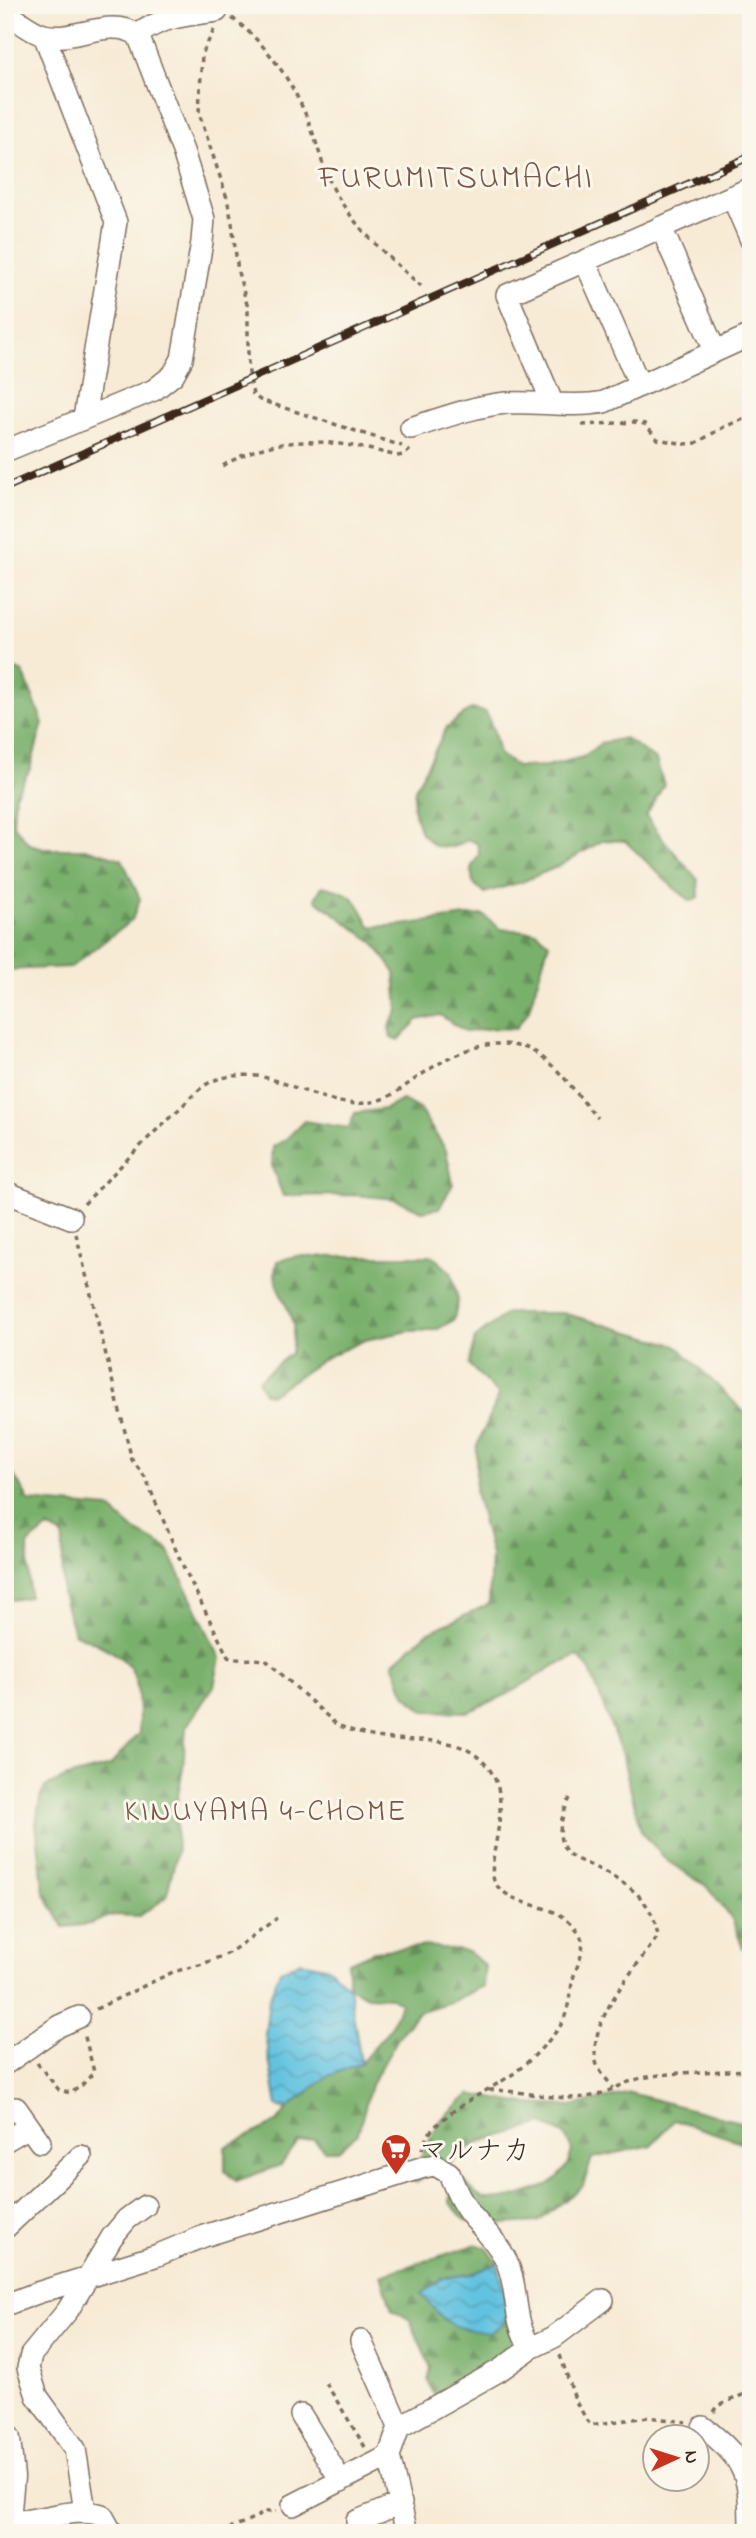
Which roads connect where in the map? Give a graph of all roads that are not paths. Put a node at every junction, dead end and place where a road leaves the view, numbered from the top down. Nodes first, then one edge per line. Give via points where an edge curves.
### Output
1 (215, 8) edge
2 (5, 12) edge
3 (44, 35) junction
4 (138, 35) junction
5 (741, 192) edge
6 (661, 227) junction
7 (751, 240) edge
8 (585, 261) junction
9 (751, 335) edge
10 (715, 351) junction
11 (640, 386) junction
12 (552, 402) junction
13 (84, 418) junction
14 (414, 439) road end
15 (5, 451) edge
16 (5, 1192) edge
17 (71, 1218) road end
18 (79, 2017) road end
19 (5, 2064) edge
20 (16, 2108) dead end
21 (5, 2141) edge
22 (81, 2156) dead end
23 (145, 2206) dead end
24 (5, 2228) edge
25 (86, 2278) junction
26 (603, 2300) dead end
27 (5, 2305) edge
28 (361, 2341) dead end
29 (531, 2348) junction
30 (301, 2415) dead end
31 (399, 2427) junction
32 (710, 2433) edge
33 (5, 2440) edge
34 (382, 2460) junction
35 (341, 2481) junction
36 (401, 2503) junction
37 (293, 2505) road end
38 (85, 2511) junction
39 (5, 2519) edge
40 (357, 2521) dead end
41 (112, 2533) edge
42 (407, 2533) edge
43 (750, 2533) edge

1 - 4 street via 168,18
2 - 3 street
3 - 4 street via 114,28 128,28
3 - 13 street via 116,222
4 - 13 street via 183,151 204,219 202,242 182,359 173,375 154,390
5 - 6 street
5 - 7 street
6 - 8 street
6 - 10 street
8 - 11 street
8 - 12 street via 507,295
9 - 10 street
10 - 11 street
11 - 12 street via 588,405
12 - 14 street via 463,412
13 - 15 street
16 - 17 street
18 - 19 street
20 - 21 street via 35,2135
22 - 24 street
23 - 25 street via 112,2237
25 - 27 street
25 - 29 street via 204,2236 435,2165 449,2173 470,2214 505,2257 521,2333
25 - 38 street via 68,2310 31,2354 28,2368 37,2396 75,2449
26 - 29 street via 554,2337
28 - 31 street
29 - 31 street
30 - 35 street
31 - 34 street
32 - 43 street via 738,2460 748,2478
33 - 39 street via 9,2477
34 - 35 street
34 - 36 street
35 - 37 street
36 - 40 street
36 - 42 street
38 - 39 street via 24,2522
38 - 41 street via 102,2515

